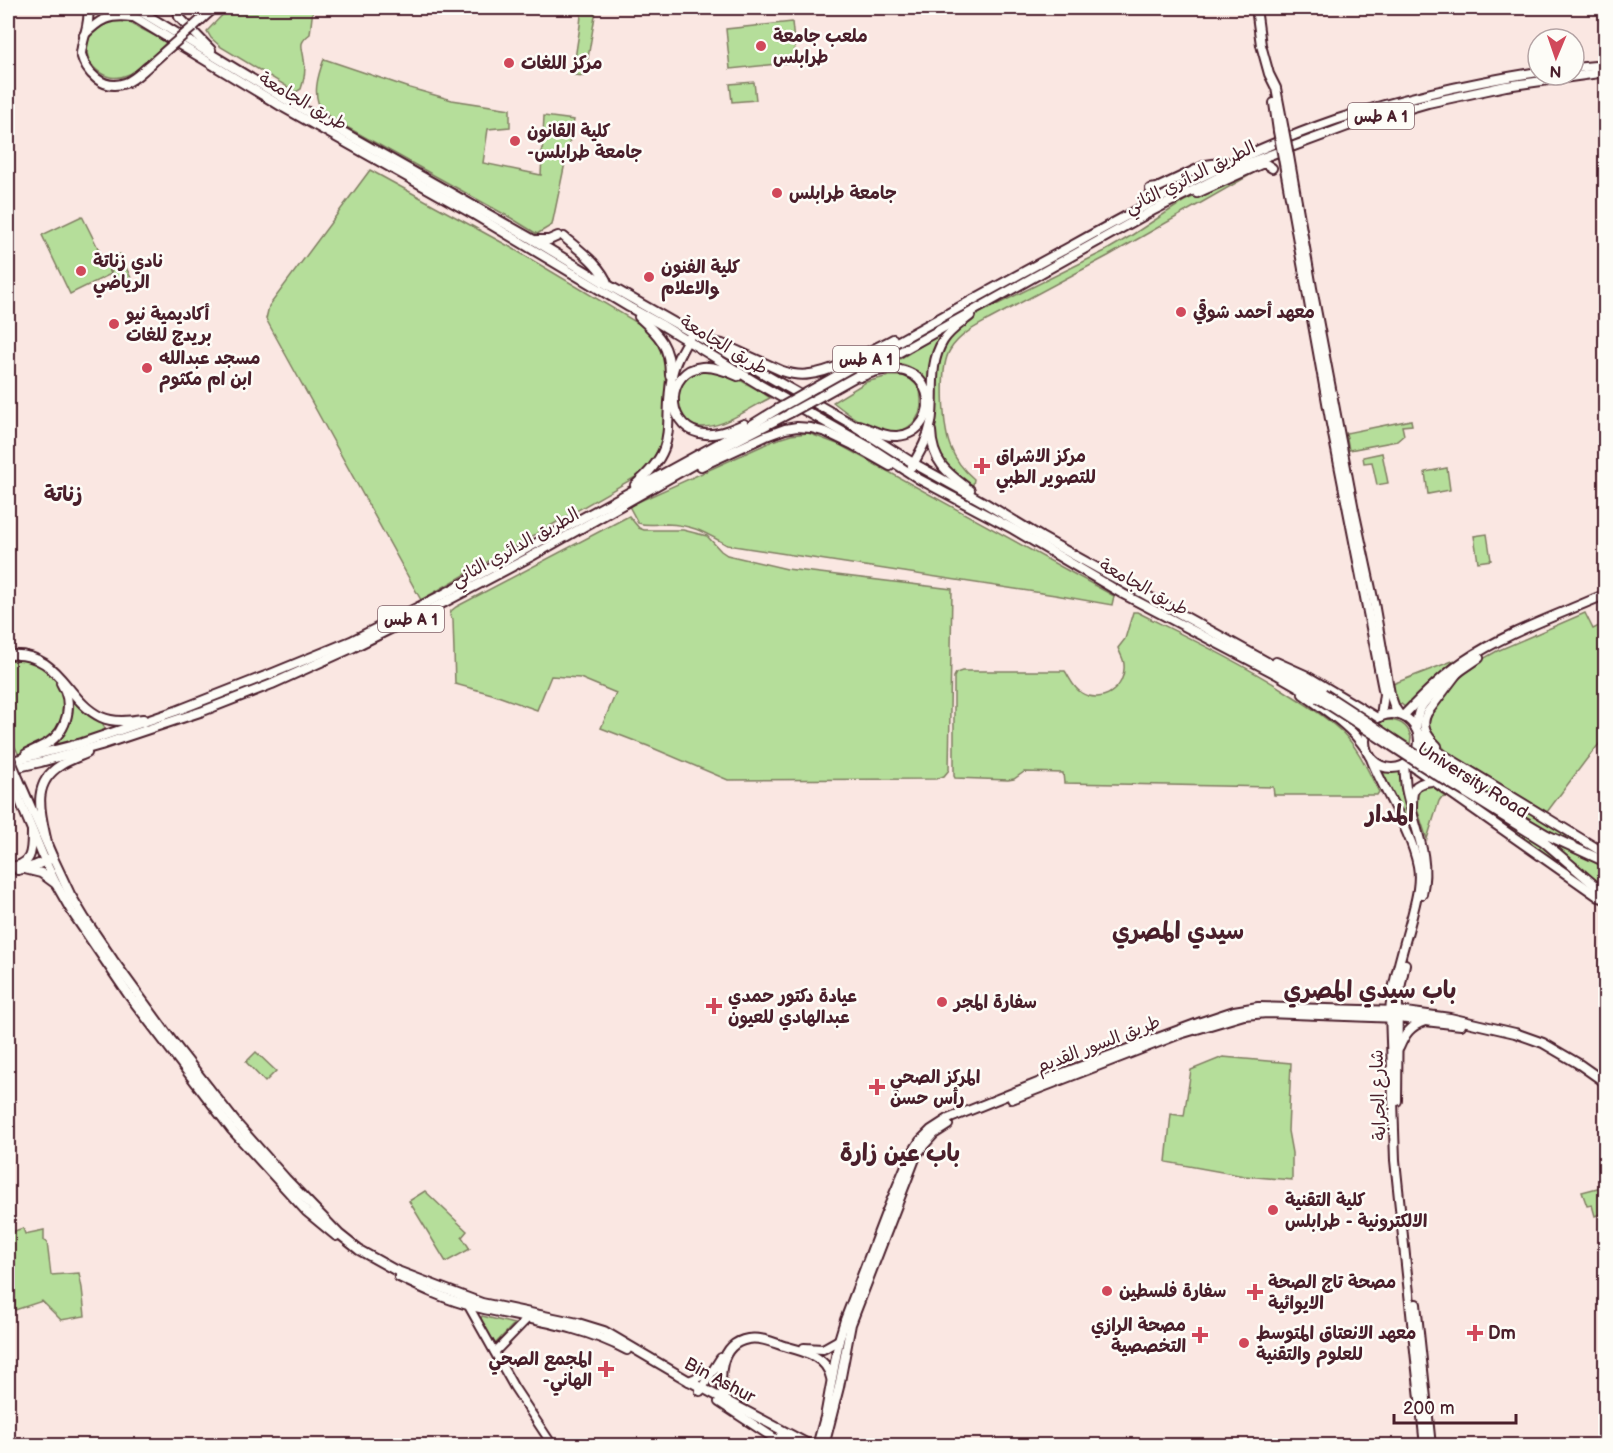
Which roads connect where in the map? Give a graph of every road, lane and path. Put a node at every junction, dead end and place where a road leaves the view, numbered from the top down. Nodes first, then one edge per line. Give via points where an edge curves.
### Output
1 (88, 8) edge
2 (119, 8) edge
3 (135, 8) edge
4 (178, 8) edge
5 (214, 8) edge
6 (1256, 8) edge
7 (135, 17) junction
8 (84, 35) junction
9 (219, 58) junction
10 (1605, 65) edge
11 (1586, 67) edge
12 (1605, 72) edge
13 (1526, 74) edge
14 (1286, 157) junction
15 (1233, 161) junction
16 (1272, 168) dead end
17 (1150, 189) dead end
18 (1169, 201) junction
19 (532, 239) junction
20 (608, 285) junction
21 (990, 300) junction
22 (629, 308) junction
23 (925, 327) junction
24 (692, 333) junction
25 (687, 341) junction
26 (705, 341) junction
27 (760, 385) junction
28 (670, 388) junction
29 (829, 392) junction
30 (760, 420) junction
31 (931, 422) junction
32 (850, 423) junction
33 (913, 463) junction
34 (908, 472) junction
35 (671, 478) junction
36 (919, 479) junction
37 (625, 494) junction
38 (985, 503) junction
39 (1605, 594) edge
40 (1605, 599) edge
41 (1520, 634) junction
42 (1252, 654) junction
43 (8, 657) edge
44 (1458, 672) junction
45 (1278, 675) junction
46 (1321, 696) junction
47 (1401, 715) junction
48 (162, 716) junction
49 (1379, 717) junction
50 (1417, 731) junction
51 (101, 745) junction
52 (1368, 752) junction
53 (8, 754) edge
54 (8, 762) edge
55 (1453, 762) junction
56 (1406, 764) junction
57 (8, 772) edge
58 (16, 781) junction
59 (1432, 781) junction
60 (1467, 790) junction
61 (1412, 808) junction
62 (1416, 825) junction
63 (1405, 830) junction
64 (32, 831) junction
65 (47, 843) junction
66 (1605, 855) edge
67 (49, 860) junction
68 (1605, 862) edge
69 (8, 869) edge
70 (23, 869) junction
71 (56, 884) junction
72 (76, 890) dead end
73 (1605, 897) edge
74 (108, 953) junction
75 (1394, 1014) junction
76 (1429, 1020) junction
77 (169, 1043) junction
78 (1397, 1052) junction
79 (1605, 1083) edge
80 (1605, 1088) edge
81 (283, 1182) junction
82 (868, 1268) junction
83 (468, 1305) junction
84 (1413, 1305) junction
85 (527, 1319) junction
86 (839, 1340) junction
87 (615, 1341) junction
88 (495, 1352) junction
89 (714, 1370) junction
90 (689, 1381) junction
91 (831, 1384) junction
92 (701, 1390) junction
93 (721, 1400) junction
94 (830, 1424) junction
95 (817, 1445) edge
96 (553, 1446) edge
97 (786, 1446) edge
98 (800, 1446) edge
99 (812, 1446) edge
100 (824, 1446) edge
101 (831, 1446) edge
102 (1425, 1446) edge
103 (1431, 1446) edge

1 - 8 main road
2 - 7 main road, طريق الجامعة
3 - 9 main road, طريق الجامعة
4 - 9 main road via 178,17
5 - 8 main road, bridge via 124,84 101,82 86,68 81,54
6 - 14 main road, bridge
7 - 8 main road via 106,18
7 - 22 main road, طريق الجامعة
9 - 19 main road, طريق الجامعة
10 - 11 main road
12 - 18 main road, الطريق الدائري الثاني / طس A 1 via 1506,86 1403,109 1242,165
13 - 15 main road, الطريق الدائري الثاني / طس A 1 via 1391,103
14 - 47 main road via 1390,694
14 - 49 main road via 1330,419 1382,682
15 - 17 main road via 1206,165
15 - 23 main road, الطريق الدائري الثاني / طس A 1 via 1160,196
16 - 18 main road via 1261,164 1197,193
18 - 21 main road, الطريق الدائري الثاني / طس A 1
19 - 20 main road, طريق الجامعة
19 - 20 main road via 545,241 561,236 597,267
20 - 24 main road, طريق الجامعة
21 - 29 main road, الطريق الدائري الثاني / طس A 1
21 - 31 main road via 947,335 937,352
22 - 25 main road, طريق الجامعة
22 - 28 main road via 662,340 669,359
23 - 26 main road via 808,375 782,371
23 - 30 main road, الطريق الدائري الثاني / طس A 1, bridge
24 - 25 main road
24 - 26 main road, طريق الجامعة
25 - 27 main road, طريق الجامعة
25 - 28 main road via 674,366
26 - 32 main road, طريق الجامعة
27 - 30 main road via 704,366 685,374 673,397 679,419 699,433 720,433
27 - 34 main road, طريق الجامعة
28 - 37 main road via 666,444 652,470
29 - 32 main road via 863,376 892,369 909,372 925,389 925,417 905,435 888,436
29 - 35 main road, الطريق الدائري الثاني / طس A 1, bridge
30 - 37 main road, الطريق الدائري الثاني
31 - 33 main road
31 - 38 main road via 933,449 941,466
32 - 33 main road, طريق الجامعة
33 - 34 main road
33 - 38 main road, طريق الجامعة
34 - 36 main road, طريق الجامعة
35 - 36 main road via 780,431 805,427 833,435
35 - 51 main road, الطريق الدائري الثاني / طس A 1 via 530,557 354,647 211,708
36 - 45 main road, طريق الجامعة
37 - 48 main road, الطريق الدائري الثاني / طس A 1 via 351,641
38 - 42 main road, طريق الجامعة
39 - 41 main road
40 - 41 main road
41 - 44 main road
41 - 47 main road via 1464,661
42 - 46 main road, طريق الجامعة
42 - 49 main road via 1305,675
43 - 48 main road via 32,658 48,667 101,717 121,721
43 - 54 main road via 48,670 63,687 68,704 64,725 54,738
44 - 50 main road via 1421,708
44 - 55 main road via 1427,713 1424,724 1432,741
45 - 46 main road, طريق الجامعة
45 - 52 main road via 1341,721
46 - 60 main road, University Road, bridge via 1406,756
47 - 49 main road
47 - 50 main road
48 - 54 main road, الطريق الدائري الثاني / طس A 1
49 - 52 main road via 1366,732
50 - 55 main road via 1427,744
50 - 56 main road via 1418,750
51 - 57 main road, الطريق الدائري الثاني / طس A 1
51 - 65 main road via 60,765 45,781 40,803
52 - 56 main road via 1382,765
52 - 63 main road, شارع الجرابة
53 - 58 main road, bridge
55 - 66 main road
56 - 59 main road
56 - 61 main road, شارع الجرابة via 1406,788
57 - 58 main road, bridge
58 - 64 main road
58 - 65 main road
59 - 61 main road via 1416,786
59 - 73 main road via 1599,897
60 - 68 main road, University Road via 1546,835
60 - 73 main road, University Road via 1543,841
61 - 62 main road, شارع الجرابة
62 - 63 main road via 1412,832
62 - 75 main road, شارع الجرابة via 1424,854 1425,878
63 - 75 main road, شارع الجرابة via 1418,866 1418,887 1394,987
64 - 67 main road
64 - 69 main road via 27,860
65 - 67 main road
67 - 70 main road
67 - 71 main road
67 - 74 main road
69 - 70 main road
70 - 71 main road via 41,873
71 - 77 main road via 128,994
72 - 74 main road
74 - 77 main road
75 - 76 main road, طريق السور القديم
75 - 78 main road, شارع الجرابة
75 - 79 main road, طريق السور القديم via 1450,1018 1530,1038 1554,1048
75 - 82 main road, طريق السور القديم via 1257,1013 1229,1018 933,1132 916,1156
75 - 84 main road, شارع الجرابة via 1393,1128
76 - 78 main road via 1409,1029
76 - 80 main road, طريق السور القديم via 1528,1041 1563,1057
77 - 81 main road via 232,1130
78 - 84 main road, شارع الجرابة via 1400,1158
81 - 83 main road via 307,1212 341,1241 397,1276
81 - 87 main road via 359,1251 395,1270 482,1302 604,1331
82 - 86 main road, طريق السور القديم
82 - 94 main road, طريق السور القديم via 851,1324
83 - 85 main road
83 - 88 main road
84 - 102 main road, شارع الجرابة
84 - 103 main road, شارع الجرابة
85 - 87 main road
85 - 88 main road
86 - 89 main road via 824,1349 815,1349 747,1334 730,1344
86 - 91 main road, طريق السور القديم
87 - 90 main road, Bin Ashur
87 - 92 main road
88 - 96 main road
89 - 90 main road
89 - 92 main road
90 - 92 main road, Bin Ashur
91 - 93 main road via 826,1366 814,1355 749,1339 726,1355 720,1372
91 - 95 main road, طريق السور القديم
92 - 93 main road, Bin Ashur
93 - 97 main road
93 - 98 main road
93 - 99 main road, Bin Ashur
94 - 100 main road, طريق السور القديم
94 - 101 main road

